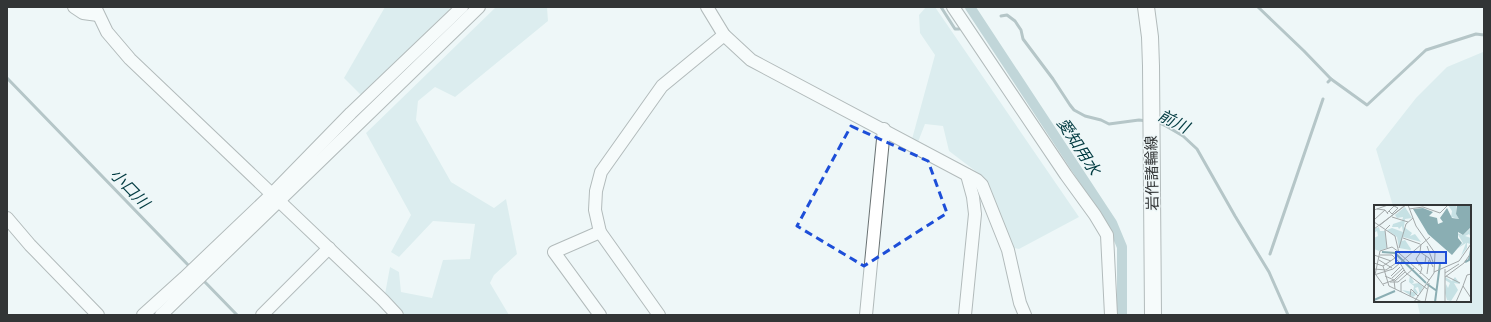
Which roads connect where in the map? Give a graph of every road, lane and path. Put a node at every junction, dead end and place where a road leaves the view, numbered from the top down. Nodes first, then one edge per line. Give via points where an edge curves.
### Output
1 (74, 7) edge
2 (462, 7) edge
3 (479, 7) edge
4 (707, 7) edge
5 (953, 7) edge
6 (1146, 7) edge
7 (96, 11) edge
8 (724, 36) junction
9 (884, 129) junction
10 (968, 176) junction
11 (275, 199) junction
12 (7, 218) edge
13 (600, 232) junction
14 (329, 248) junction
15 (187, 283) junction
16 (98, 315) edge
17 (143, 315) edge
18 (161, 315) edge
19 (262, 315) edge
20 (397, 315) edge
21 (600, 315) edge
22 (659, 315) edge
23 (866, 315) edge
24 (965, 315) edge
25 (1024, 315) edge
26 (1111, 315) edge
27 (1153, 315) edge

1 - 7 street via 83,13
2 - 11 street via 351,113
3 - 11 street
4 - 8 street
5 - 26 street via 1107,235
6 - 27 main road, 岩作諸輪線 via 1150,37
7 - 11 street via 107,32 130,60
8 - 9 street via 751,60
8 - 13 street via 662,86 600,172 595,210
9 - 10 street
9 - 23 street
10 - 24 street via 975,214
10 - 25 street via 982,185 1008,250
11 - 14 street
11 - 15 street
12 - 16 street
13 - 21 street via 554,252
13 - 22 street
14 - 19 street
14 - 20 street
15 - 17 street
15 - 18 street

